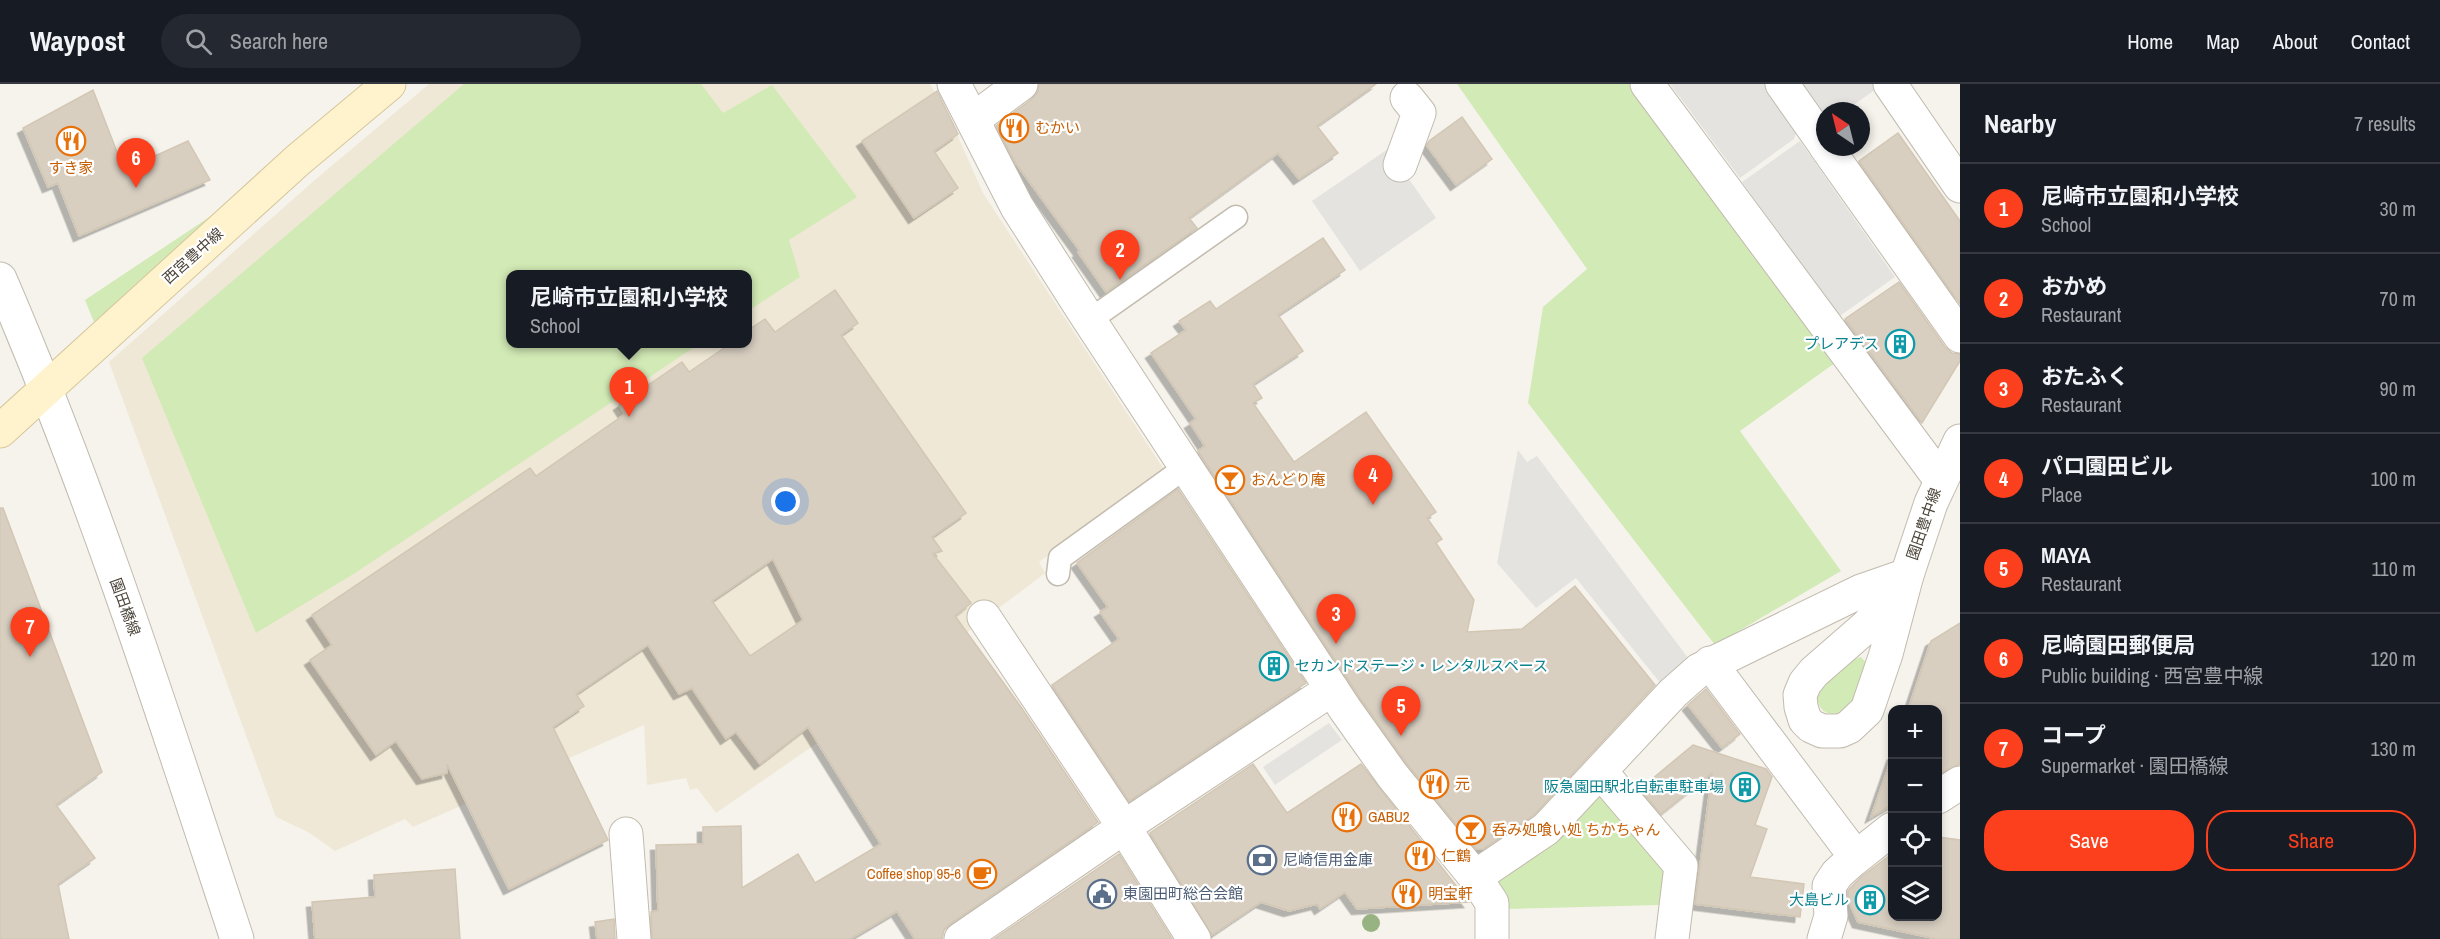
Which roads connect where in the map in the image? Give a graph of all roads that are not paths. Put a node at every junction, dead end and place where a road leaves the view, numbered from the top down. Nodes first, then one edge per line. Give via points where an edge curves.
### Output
1 (389, 84) edge
2 (954, 84) edge
3 (1021, 84) edge
4 (1647, 84) edge
5 (1782, 84) edge
6 (1890, 84) edge
7 (1410, 88) edge
8 (974, 119) junction
9 (1816, 132) edge
10 (1833, 156) edge
11 (1400, 165) dead end
12 (1960, 186) edge
13 (1236, 217) dead end
14 (0, 279) edge
15 (1090, 320) junction
16 (1960, 336) edge
17 (45, 389) junction
18 (0, 431) edge
19 (1960, 441) edge
20 (1186, 468) junction
21 (1940, 479) junction
22 (1058, 574) dead end
23 (984, 617) dead end
24 (1710, 663) junction
25 (1332, 689) junction
26 (1600, 772) junction
27 (1960, 783) edge
28 (1942, 794) edge
29 (1124, 827) junction
30 (1888, 833) edge
31 (626, 834) dead end
32 (1849, 863) junction
33 (1475, 877) junction
34 (237, 939) edge
35 (634, 939) edge
36 (961, 939) edge
37 (1194, 939) edge
38 (1492, 939) edge
39 (1672, 939) edge
40 (1824, 939) edge

1 - 17 main road, 西宮豊中線 via 298,160
2 - 8 street
3 - 8 street
4 - 21 street
5 - 9 street
6 - 12 street
7 - 11 street via 1419,113
8 - 15 street via 1017,207
10 - 16 street
13 - 15 lane
14 - 17 street, 園田橋線
15 - 20 street
17 - 18 main road, 西宮豊中線
17 - 34 street, 園田橋線 via 163,713
19 - 21 street, 園田豊中線
20 - 22 lane via 1060,558
20 - 25 street
21 - 24 street, 園田豊中線 via 1906,576 1861,591
23 - 29 street
24 - 26 street via 1673,693
24 - 32 street via 1852,852
25 - 29 street
25 - 33 street via 1392,774
26 - 33 street via 1546,829
26 - 39 street via 1681,866
27 - 28 street
29 - 36 street
29 - 37 street
30 - 32 street
31 - 35 street
32 - 40 street via 1829,886 1831,916
33 - 38 street via 1492,903

